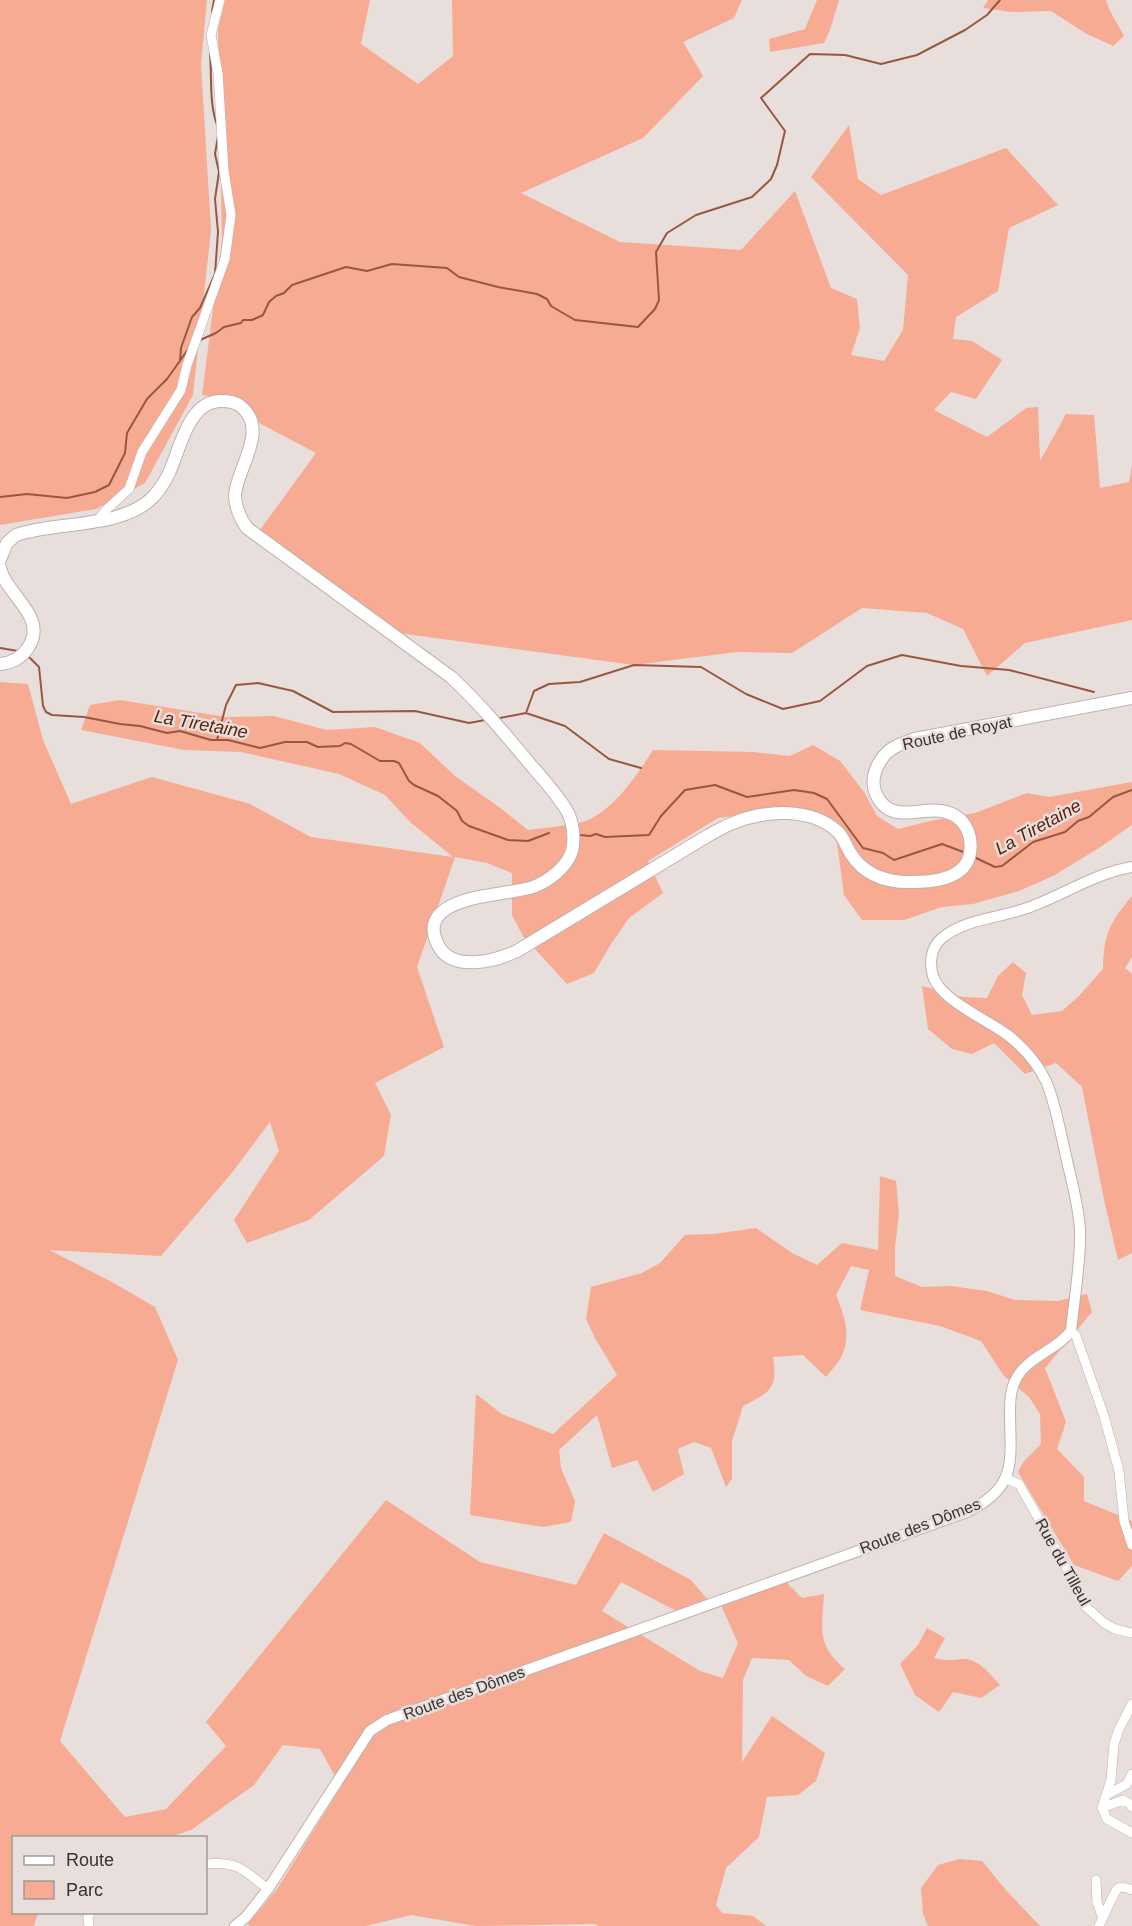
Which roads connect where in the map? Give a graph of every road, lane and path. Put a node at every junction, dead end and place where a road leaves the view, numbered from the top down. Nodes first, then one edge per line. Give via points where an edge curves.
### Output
1 (220, 0) edge
2 (98, 520) junction
3 (0, 559) edge
4 (0, 567) edge
5 (0, 664) edge
6 (1132, 698) edge
7 (1132, 867) edge
8 (1071, 1331) junction
9 (1005, 1478) junction
10 (1132, 1545) edge
11 (1132, 1633) edge
12 (1132, 1704) edge
13 (1129, 1718) edge
14 (1132, 1774) edge
15 (1106, 1795) junction
16 (1102, 1808) junction
17 (1132, 1808) edge
18 (1132, 1833) edge
19 (207, 1864) edge
20 (1096, 1881) dead end
21 (268, 1889) junction
22 (1132, 1890) edge
23 (1102, 1916) junction
24 (235, 1926) edge
25 (1100, 1926) edge

1 - 2 street via 211,35 231,215 225,259 181,390 142,452 129,489
2 - 3 main road via 16,535 7,543
2 - 6 main road, Route de Royat via 128,513 152,498 170,472 186,428 206,405 216,400 229,401 246,413 252,436 235,494 239,517 247,528 476,699 567,810 572,849 568,860 551,877 531,888 459,902 438,917 434,934 442,952 470,962 517,951 733,823 759,816 808,815 825,822 839,832 852,856 867,872 888,881 939,879 958,872 972,847 967,829 945,811 907,813 886,808 874,790 873,778 882,757 900,743 915,739
4 - 5 main road via 7,585 32,619 32,642 26,651 15,660
7 - 8 street via 1092,878 1034,906 962,927 942,938 933,948 931,961 937,987 947,998 1009,1036 1029,1054 1045,1081 1074,1191 1080,1231
8 - 9 street, Route des Dômes via 1065,1340 1026,1365 1016,1380 1010,1397 1009,1466
8 - 10 street via 1076,1336 1119,1471 1124,1521
9 - 11 street, Rue du Tilleul via 1019,1484 1083,1604 1104,1623
9 - 21 street, Route des Dômes via 994,1496 967,1512 387,1720 370,1731 355,1751
12 - 13 street
13 - 15 street via 1114,1744
14 - 15 street via 1127,1784
15 - 16 street
16 - 17 street via 1123,1800
16 - 18 street via 1107,1819
19 - 21 street via 241,1867
20 - 23 street
21 - 24 street, Route des Dômes
22 - 23 street via 1116,1890
23 - 25 street

